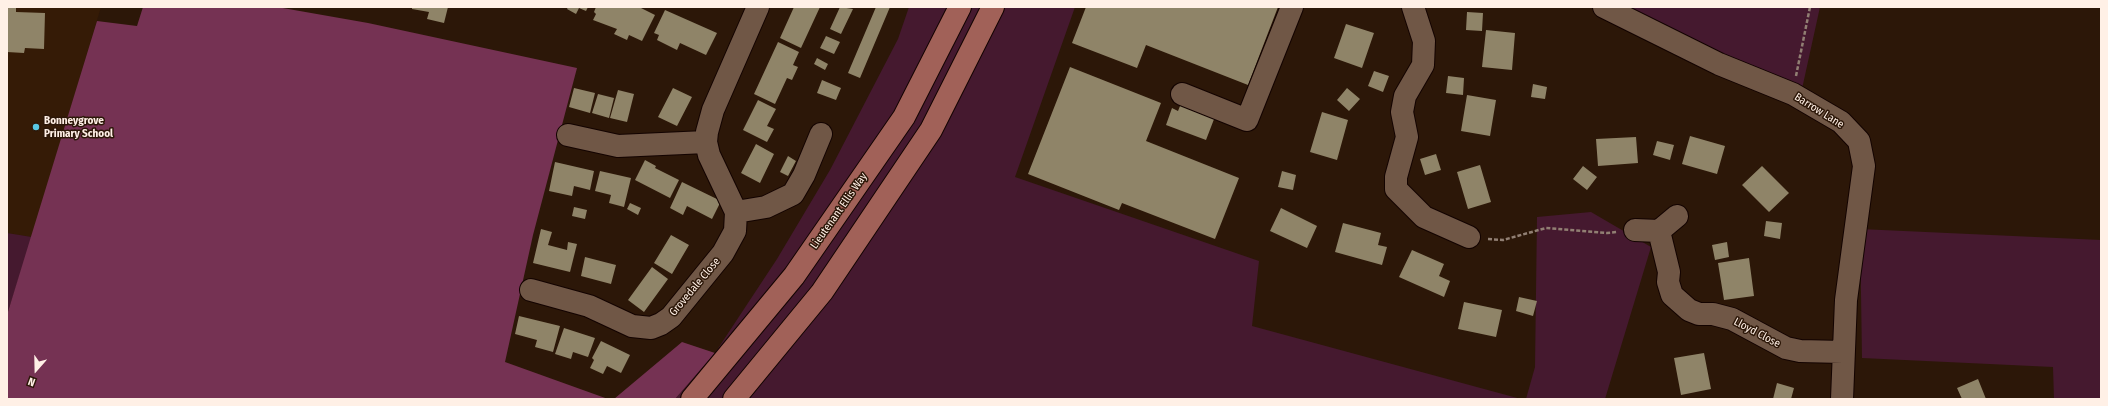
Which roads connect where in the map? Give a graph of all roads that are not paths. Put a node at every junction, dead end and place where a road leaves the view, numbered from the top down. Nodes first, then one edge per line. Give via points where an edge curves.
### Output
1 (960, 7) edge
2 (994, 7) edge
3 (1292, 7) edge
4 (1413, 7) edge
5 (1604, 7) edge
6 (750, 10) edge
7 (1182, 94) dead end
8 (821, 134) dead end
9 (568, 135) dead end
10 (706, 142) junction
11 (736, 212) junction
12 (1677, 216) dead end
13 (1635, 230) road end
14 (1659, 231) junction
15 (1469, 237) road end
16 (531, 290) dead end
17 (1843, 352) junction
18 (692, 399) edge
19 (734, 399) edge
20 (1842, 399) edge

1 - 18 main road, Lieutenant Ellis Way via 904,117 794,276
2 - 19 main road via 927,136 822,292
3 - 7 street via 1248,120
4 - 15 street via 1424,41 1423,65 1405,96 1402,112 1407,137 1396,177 1396,189 1424,217
5 - 17 street, Barrow Lane via 1719,64 1793,94 1841,122 1859,141 1864,166 1846,300
6 - 10 street, Grovedale Close via 714,110
8 - 11 street via 804,175 792,194 766,207
9 - 10 street via 624,146
10 - 11 street, Grovedale Close via 714,168
11 - 16 street, Grovedale Close via 735,231 723,253 671,317 651,328 632,326 589,306
12 - 14 street
13 - 14 street
14 - 17 street, Lloyd Close via 1672,295 1689,310 1732,319 1786,348 1800,351
17 - 20 street, Barrow Lane

